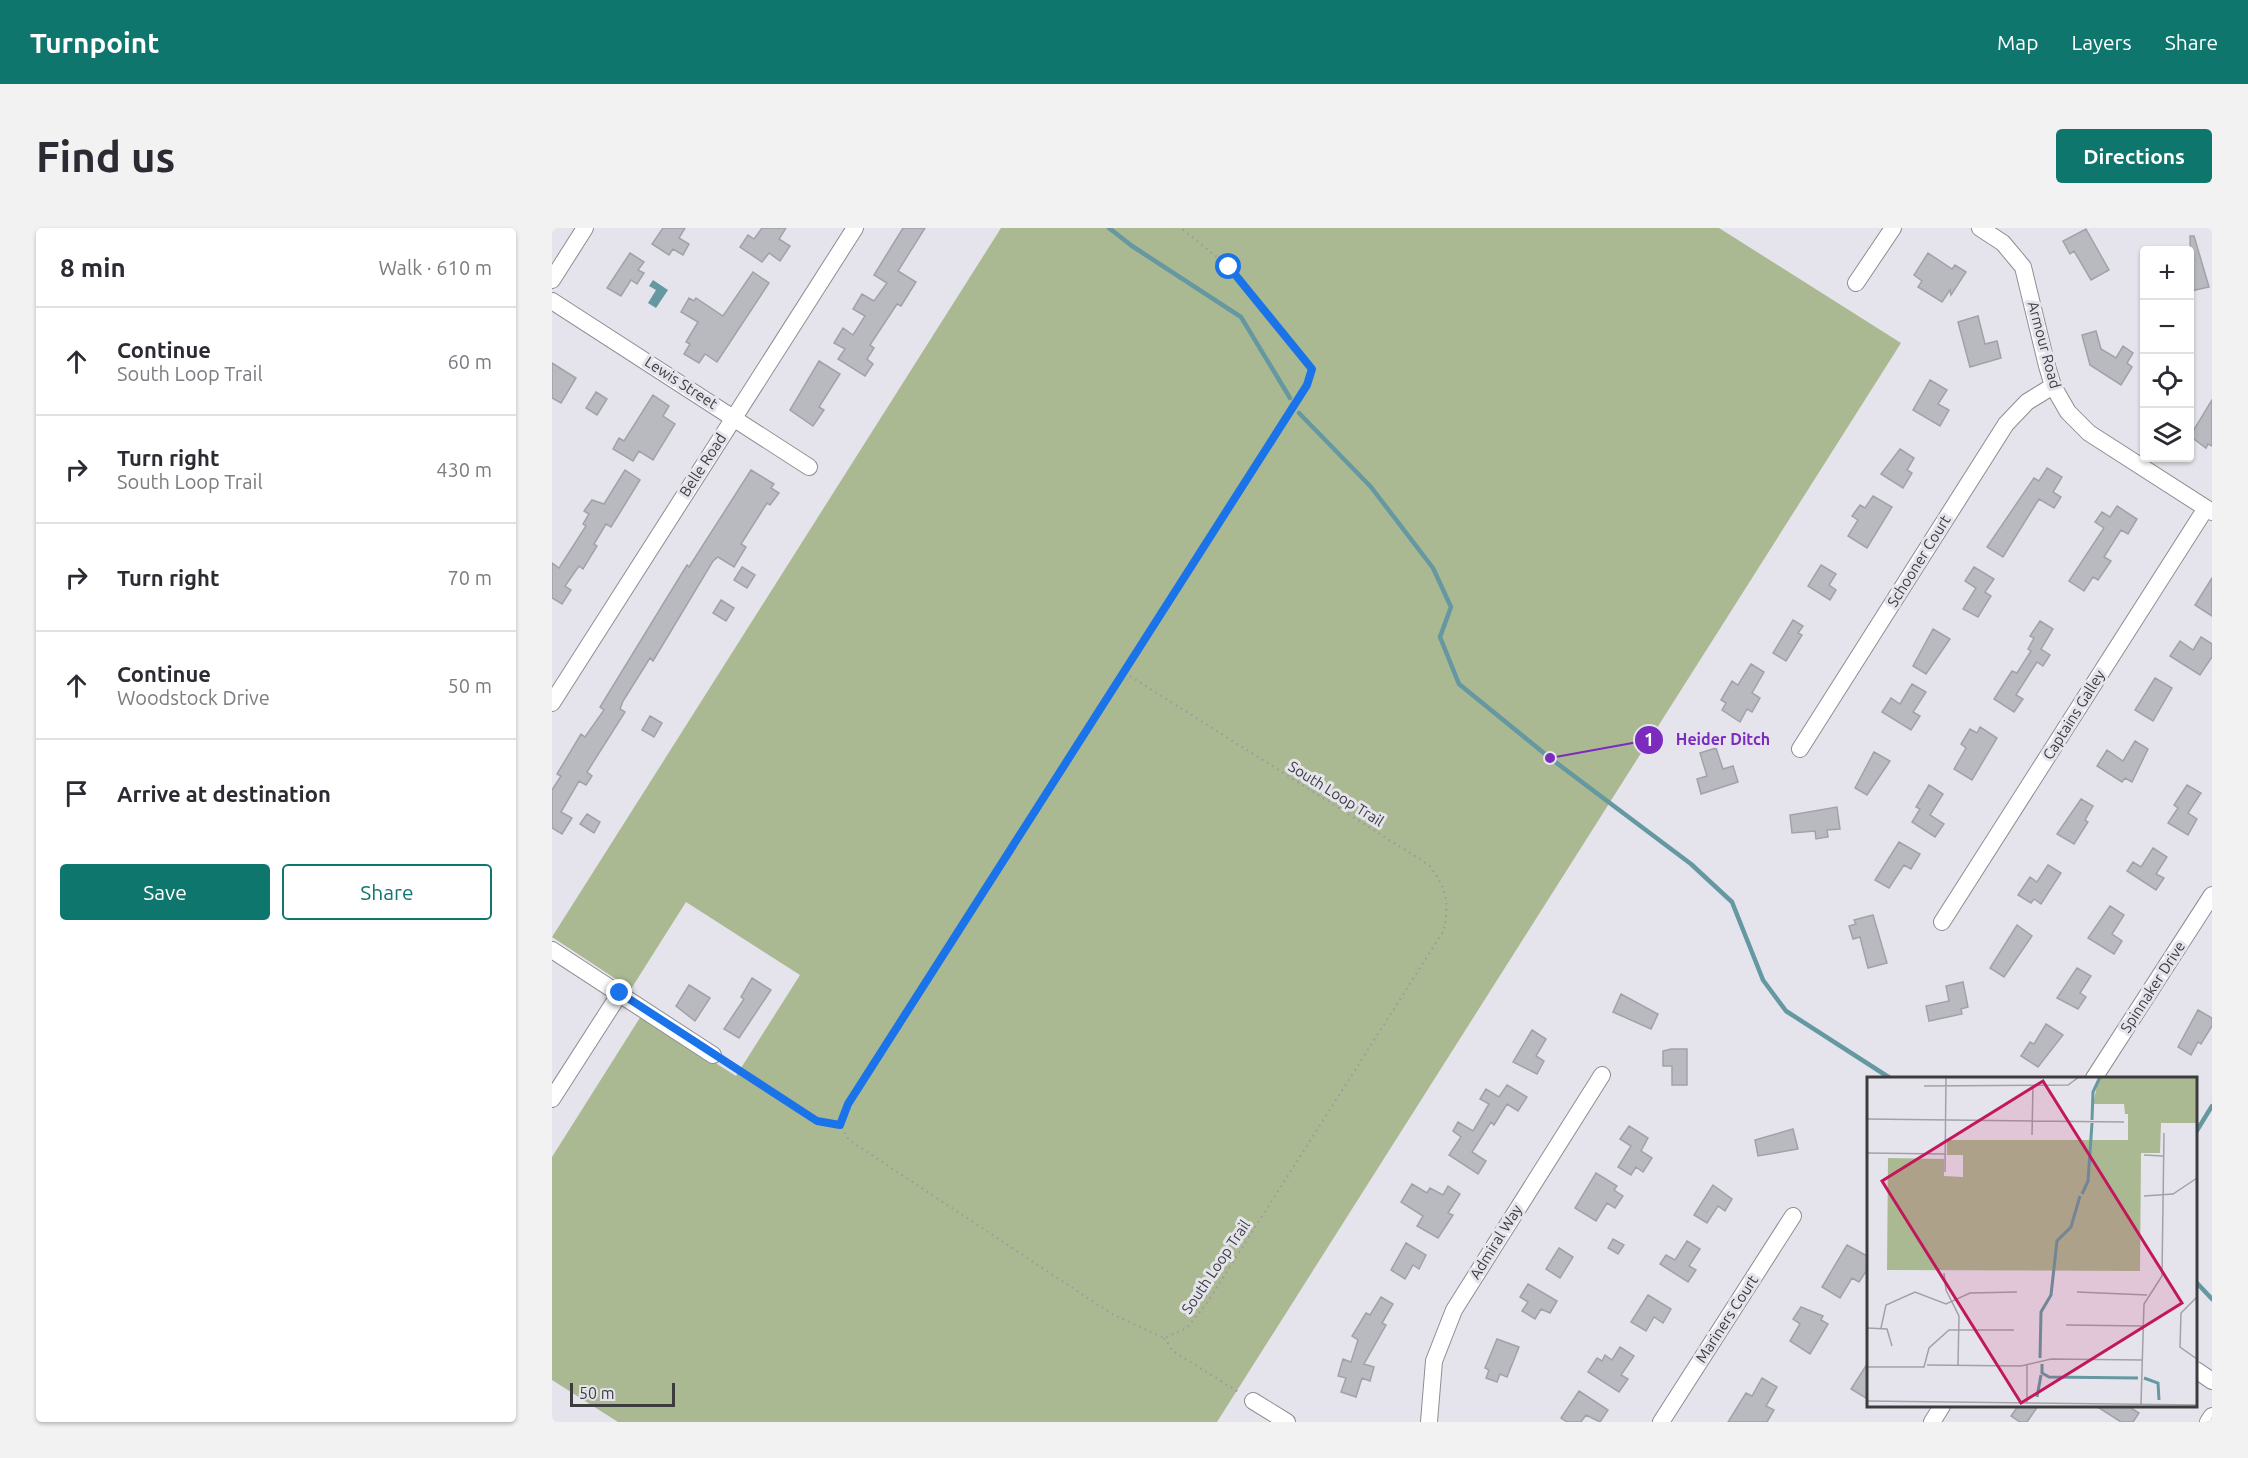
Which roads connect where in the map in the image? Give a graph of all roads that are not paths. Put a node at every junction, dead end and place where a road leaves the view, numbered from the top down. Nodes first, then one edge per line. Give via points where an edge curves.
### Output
1 (585, 228) edge
2 (855, 228) edge
3 (1893, 228) edge
4 (1980, 228) edge
5 (552, 280) edge
6 (1856, 283) dead end
7 (552, 301) edge
8 (2053, 386) junction
9 (734, 417) junction
10 (809, 466) dead end
11 (2209, 510) edge
12 (552, 703) edge
13 (1800, 749) dead end
14 (2212, 894) edge
15 (1942, 921) dead end
16 (552, 950) edge
17 (620, 993) junction
18 (713, 1054) road end
19 (1602, 1075) dead end
20 (2095, 1077) edge
21 (552, 1099) edge
22 (1793, 1216) dead end
23 (2197, 1371) edge
24 (2212, 1381) edge
25 (1253, 1401) road end
26 (1941, 1407) edge
27 (2212, 1416) edge
28 (1287, 1422) edge
29 (1429, 1422) edge
30 (1661, 1422) edge
31 (1932, 1422) edge
32 (2208, 1422) edge

1 - 5 street
2 - 9 street, Belle Road
3 - 6 street
4 - 8 street, Armour Road via 2003,243 2023,267
7 - 9 street, Lewis Street
8 - 11 street, Armour Road via 2068,411 2089,433
8 - 13 street, Schooner Court via 2027,402 2006,424
9 - 10 street, Lewis Street
9 - 12 street, Belle Road
11 - 15 street, Captains Galley
14 - 20 street, Spinnaker Drive
16 - 17 street
17 - 18 street
17 - 21 street
19 - 29 street, Admiral Way via 1454,1310 1434,1361
22 - 30 street, Mariners Court
23 - 24 street
25 - 28 street
26 - 31 street
27 - 32 street

